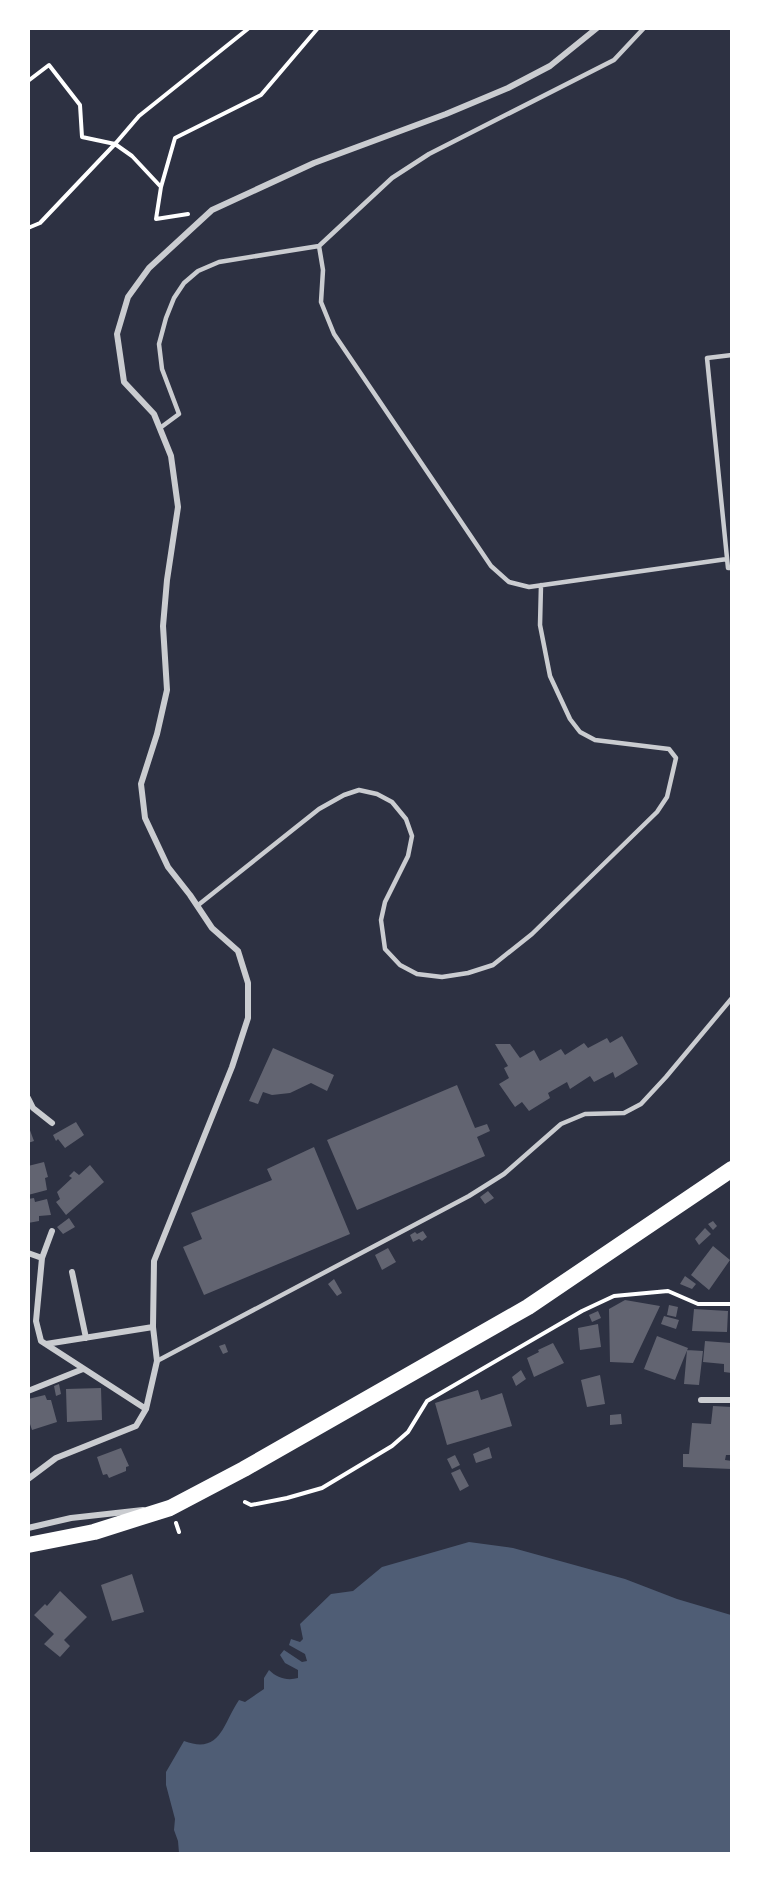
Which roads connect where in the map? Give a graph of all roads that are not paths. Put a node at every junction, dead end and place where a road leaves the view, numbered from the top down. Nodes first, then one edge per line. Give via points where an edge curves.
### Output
1 (597, 28) edge
2 (644, 28) edge
3 (319, 246) junction
4 (732, 355) edge
5 (160, 428) junction
6 (727, 559) junction
7 (732, 568) edge
8 (541, 585) junction
9 (197, 906) junction
10 (732, 998) edge
11 (28, 1098) edge
12 (52, 1123) dead end
13 (732, 1170) edge
14 (52, 1232) dead end
15 (28, 1253) edge
16 (42, 1258) junction
17 (72, 1272) dead end
18 (153, 1327) junction
19 (86, 1338) junction
20 (46, 1344) junction
21 (157, 1361) junction
22 (83, 1369) junction
23 (28, 1390) edge
24 (701, 1400) dead end
25 (732, 1400) edge
26 (146, 1408) junction
27 (28, 1479) edge
28 (170, 1508) junction
29 (28, 1528) edge
30 (28, 1545) edge

1 - 5 street via 550,66 508,88 314,163 212,210 149,268 128,297 117,334 124,382 154,414
2 - 3 lane via 614,60 429,154 392,178
3 - 5 lane via 219,262 198,271 184,283 174,298 159,344 162,369 179,414
3 - 8 lane via 323,270 321,302 334,334 491,566 509,582 529,587
4 - 6 lane via 707,358
5 - 9 street via 171,456 178,507 163,626 167,690 141,784 146,818 168,867
6 - 7 lane via 728,568
6 - 8 lane
8 - 9 lane via 540,625 550,676 580,732 595,740 669,749 676,758 667,797 657,812 532,934 493,965 468,973 442,977 417,974 400,965 385,950 381,920 385,902 408,856 412,836 406,819 392,802 359,790 319,809
9 - 18 street via 212,928 238,951 248,983 248,1018 154,1261
10 - 21 lane via 641,1104 624,1113 585,1114 561,1124 504,1174 469,1196
11 - 12 street via 33,1108
13 - 28 highway via 528,1307
14 - 16 street
15 - 16 street
16 - 20 street via 36,1321 41,1341
17 - 19 street
18 - 19 street
18 - 21 street
19 - 20 street
20 - 22 street
21 - 26 street
22 - 23 street
22 - 26 street
24 - 25 street
26 - 27 street via 136,1426 56,1458
28 - 29 street via 71,1518
28 - 30 highway via 94,1532

